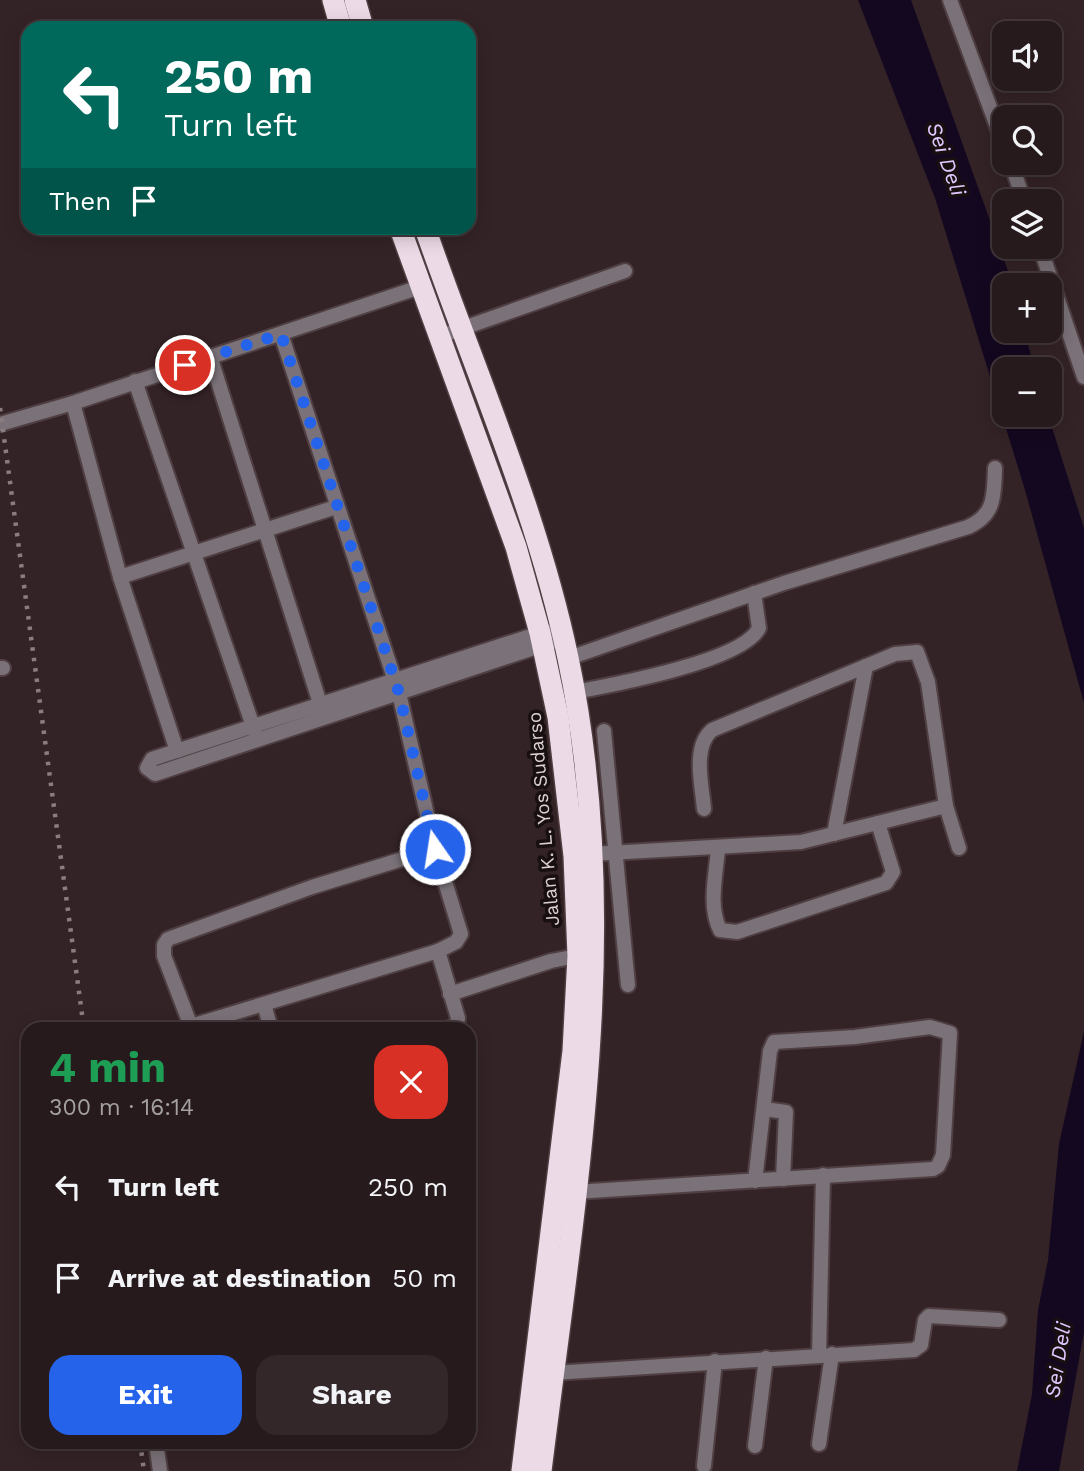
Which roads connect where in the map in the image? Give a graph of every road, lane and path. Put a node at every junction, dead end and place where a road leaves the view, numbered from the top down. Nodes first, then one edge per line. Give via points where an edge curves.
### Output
1 (332, 0) edge
2 (355, 0) edge
3 (950, 0) edge
4 (339, 21) edge
5 (361, 21) edge
6 (992, 113) edge
7 (402, 235) edge
8 (427, 235) edge
9 (1044, 259) edge
10 (625, 271) dead end
11 (420, 287) junction
12 (460, 329) junction
13 (281, 334) junction
14 (438, 337) junction
15 (210, 356) junction
16 (1084, 377) edge
17 (135, 381) junction
18 (73, 403) junction
19 (0, 424) edge
20 (995, 468) dead end
21 (335, 507) junction
22 (265, 529) junction
23 (194, 553) junction
24 (121, 577) junction
25 (754, 593) junction
26 (555, 640) junction
27 (866, 666) junction
28 (397, 687) junction
29 (581, 691) junction
30 (323, 711) junction
31 (604, 731) dead end
32 (255, 733) junction
33 (177, 751) junction
34 (946, 806) junction
35 (704, 809) dead end
36 (878, 823) junction
37 (834, 834) junction
38 (959, 848) dead end
39 (435, 849) junction
40 (718, 849) junction
41 (617, 852) junction
42 (591, 854) junction
43 (438, 951) junction
44 (586, 954) junction
45 (628, 985) dead end
46 (450, 994) junction
47 (264, 1004) junction
48 (190, 1022) edge
49 (210, 1022) edge
50 (269, 1022) edge
51 (457, 1022) edge
52 (764, 1109) junction
53 (823, 1175) junction
54 (783, 1179) junction
55 (755, 1181) junction
56 (575, 1192) junction
57 (999, 1320) dead end
58 (825, 1355) junction
59 (766, 1358) junction
60 (715, 1361) junction
61 (553, 1373) junction
62 (819, 1444) dead end
63 (755, 1446) dead end
64 (157, 1449) edge
65 (704, 1466) dead end
66 (160, 1471) edge
67 (522, 1471) edge
68 (541, 1471) edge

1 - 4 highway
2 - 5 highway
3 - 6 street
7 - 11 highway, Jalan K. L. Yos Sudarso
8 - 12 highway, Jalan K. L. Yos Sudarso
9 - 16 street
10 - 12 street
11 - 13 street
11 - 14 highway, Jalan K. L. Yos Sudarso
12 - 14 street
12 - 26 highway, Jalan K. L. Yos Sudarso via 531,521
13 - 15 street
13 - 21 street
14 - 26 highway, Jalan K. L. Yos Sudarso
15 - 17 street
15 - 22 street
17 - 18 street
17 - 23 street
18 - 19 street
18 - 24 street
20 - 25 street via 994,500 981,522
21 - 22 street
21 - 28 street
22 - 23 street
22 - 30 street
23 - 24 street
23 - 32 street
24 - 33 street
25 - 26 street
25 - 29 street via 759,628 750,640 679,669
26 - 28 street
26 - 29 highway, Jalan K. L. Yos Sudarso
26 - 44 highway, Jalan K. L. Yos Sudarso via 558,717
27 - 34 street via 895,654 917,652 921,656
27 - 35 street via 705,735 701,748
27 - 37 street
28 - 30 street
28 - 39 street
29 - 42 highway, Jalan K. L. Yos Sudarso
30 - 32 street
31 - 41 street
32 - 33 street
32 - 33 street via 150,773 152,759
34 - 36 street
34 - 38 street
36 - 37 street
36 - 40 street via 893,873 886,883 737,932 720,930 716,922
37 - 40 street via 801,842
39 - 43 street via 461,934
39 - 48 street via 168,939 164,956
40 - 41 street
41 - 42 street
41 - 45 street
42 - 44 highway, Jalan K. L. Yos Sudarso
43 - 46 street
43 - 47 street
44 - 46 street
44 - 56 highway, Jalan K. L. Yos Sudarso
44 - 67 highway, Jalan K. L. Yos Sudarso
46 - 51 street
47 - 49 street
47 - 50 street
52 - 53 street via 774,1042 930,1027 950,1033 943,1155 938,1166 927,1171
52 - 54 street via 786,1112
52 - 55 street
53 - 54 street
53 - 58 street
54 - 55 street
55 - 56 street
56 - 61 highway, Jalan K. L. Yos Sudarso
57 - 58 street via 929,1316 919,1349
58 - 59 street
58 - 62 street
59 - 60 street
59 - 63 street
60 - 61 street
60 - 65 street
61 - 68 highway, Jalan K. L. Yos Sudarso
64 - 66 street

